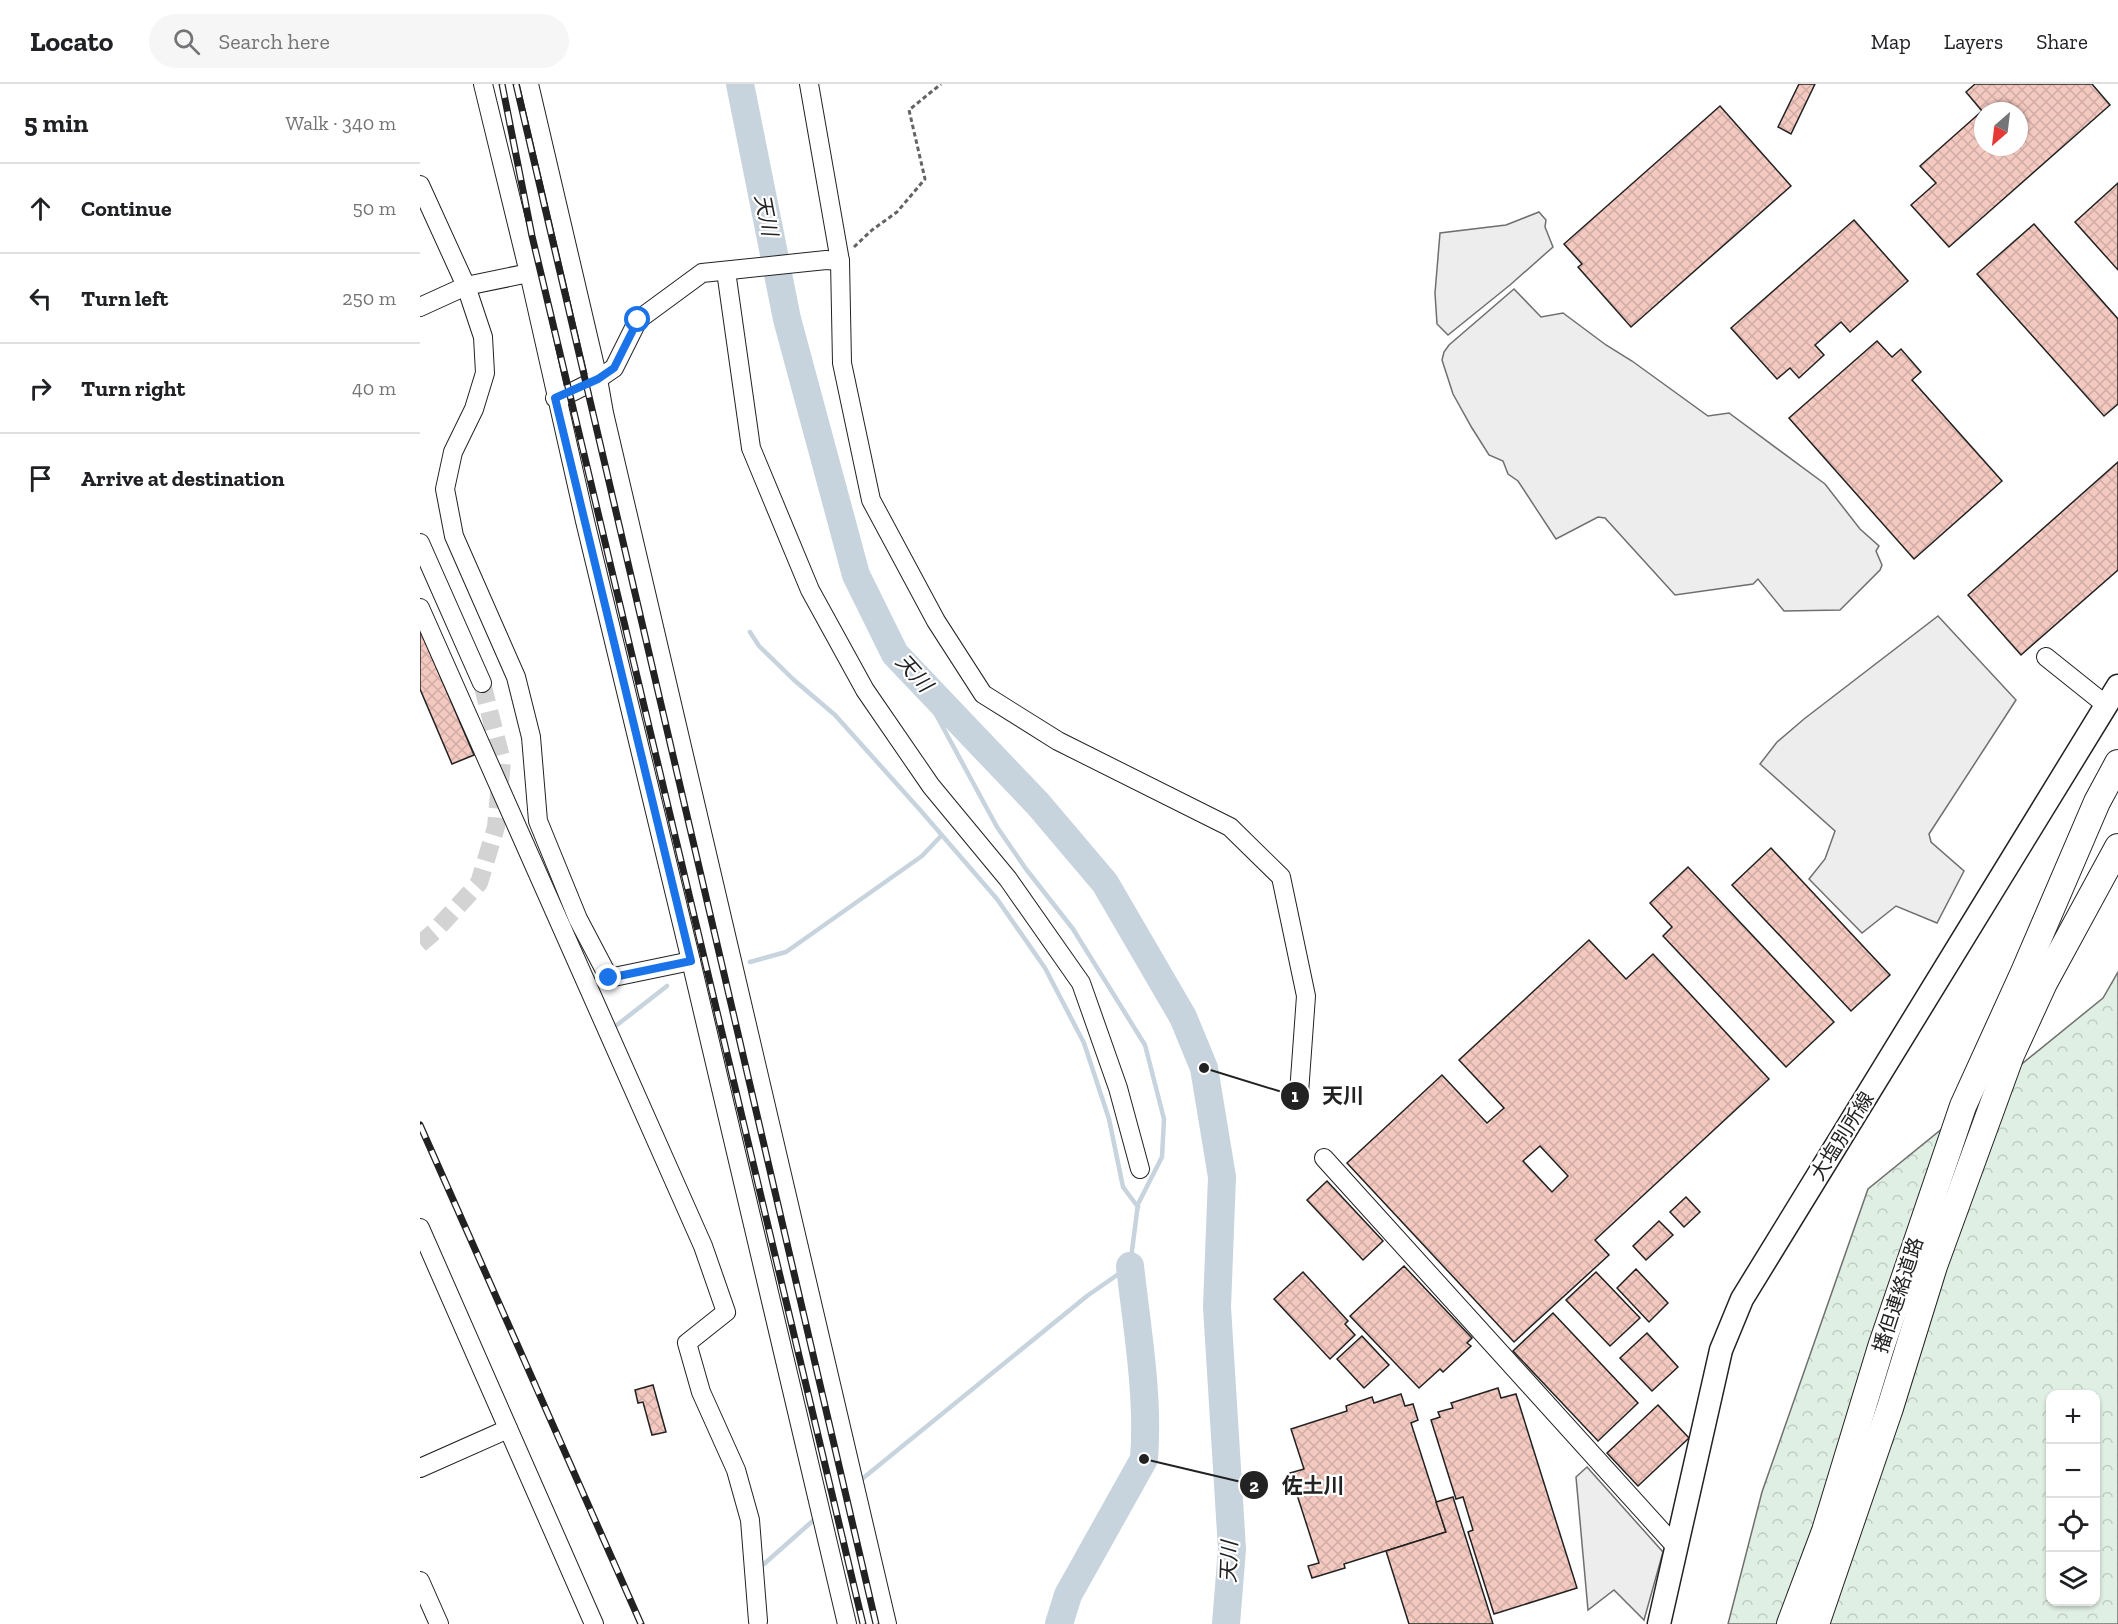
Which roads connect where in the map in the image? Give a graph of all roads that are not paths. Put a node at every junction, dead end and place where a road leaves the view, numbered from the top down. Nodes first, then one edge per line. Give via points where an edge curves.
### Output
1 (483, 84) edge
2 (529, 84) edge
3 (809, 84) edge
4 (420, 185) edge
5 (833, 260) junction
6 (734, 270) junction
7 (529, 273) junction
8 (466, 286) junction
9 (420, 307) edge
10 (598, 379) junction
11 (555, 398) junction
12 (420, 543) edge
13 (420, 608) edge
14 (2046, 657) dead end
15 (482, 683) tunnel mouth
16 (2112, 695) edge
17 (2118, 763) edge
18 (2118, 801) edge
19 (2118, 848) edge
20 (2118, 862) edge
21 (691, 961) junction
22 (2034, 978) junction
23 (1299, 1093) dead end
24 (1324, 1158) dead end
25 (1140, 1168) dead end
26 (420, 1228) edge
27 (508, 1429) junction
28 (420, 1468) edge
29 (1677, 1548) junction
30 (420, 1581) edge
31 (758, 1621) dead end
32 (439, 1624) edge
33 (594, 1624) edge
34 (847, 1624) edge
35 (886, 1624) edge
36 (1659, 1624) edge
37 (1790, 1624) edge
38 (1815, 1624) edge

1 - 7 street
2 - 10 street
3 - 5 street
4 - 8 street
5 - 6 street
5 - 23 street via 842,363 871,500 936,621 983,694 1058,741 1230,827 1281,877 1306,996
6 - 10 street via 702,273 638,320 614,368
6 - 25 street via 751,448 810,590 865,690 931,786 1008,879 1082,983
7 - 8 street
7 - 11 street
8 - 9 street
8 - 21 street via 483,337 485,372 474,410 453,452 445,489 454,536 516,677 531,737 538,821 578,919 609,978
10 - 11 street
10 - 35 street
11 - 21 street
12 - 15 street
13 - 31 street via 703,1246 726,1312 687,1343 701,1392 735,1470 750,1520
14 - 16 street
16 - 29 main road, 大塩別所線 via 1742,1299 1721,1350
17 - 22 highway via 2076,849
18 - 22 highway via 2074,876
19 - 22 highway
20 - 22 highway
21 - 34 street
22 - 37 highway, 播但連絡道路 via 1963,1106 1881,1347 1825,1531
22 - 38 highway, 播但連絡道路
24 - 29 street
26 - 27 street
27 - 28 street
27 - 33 street
29 - 36 main road, 大塩別所線
30 - 32 street

